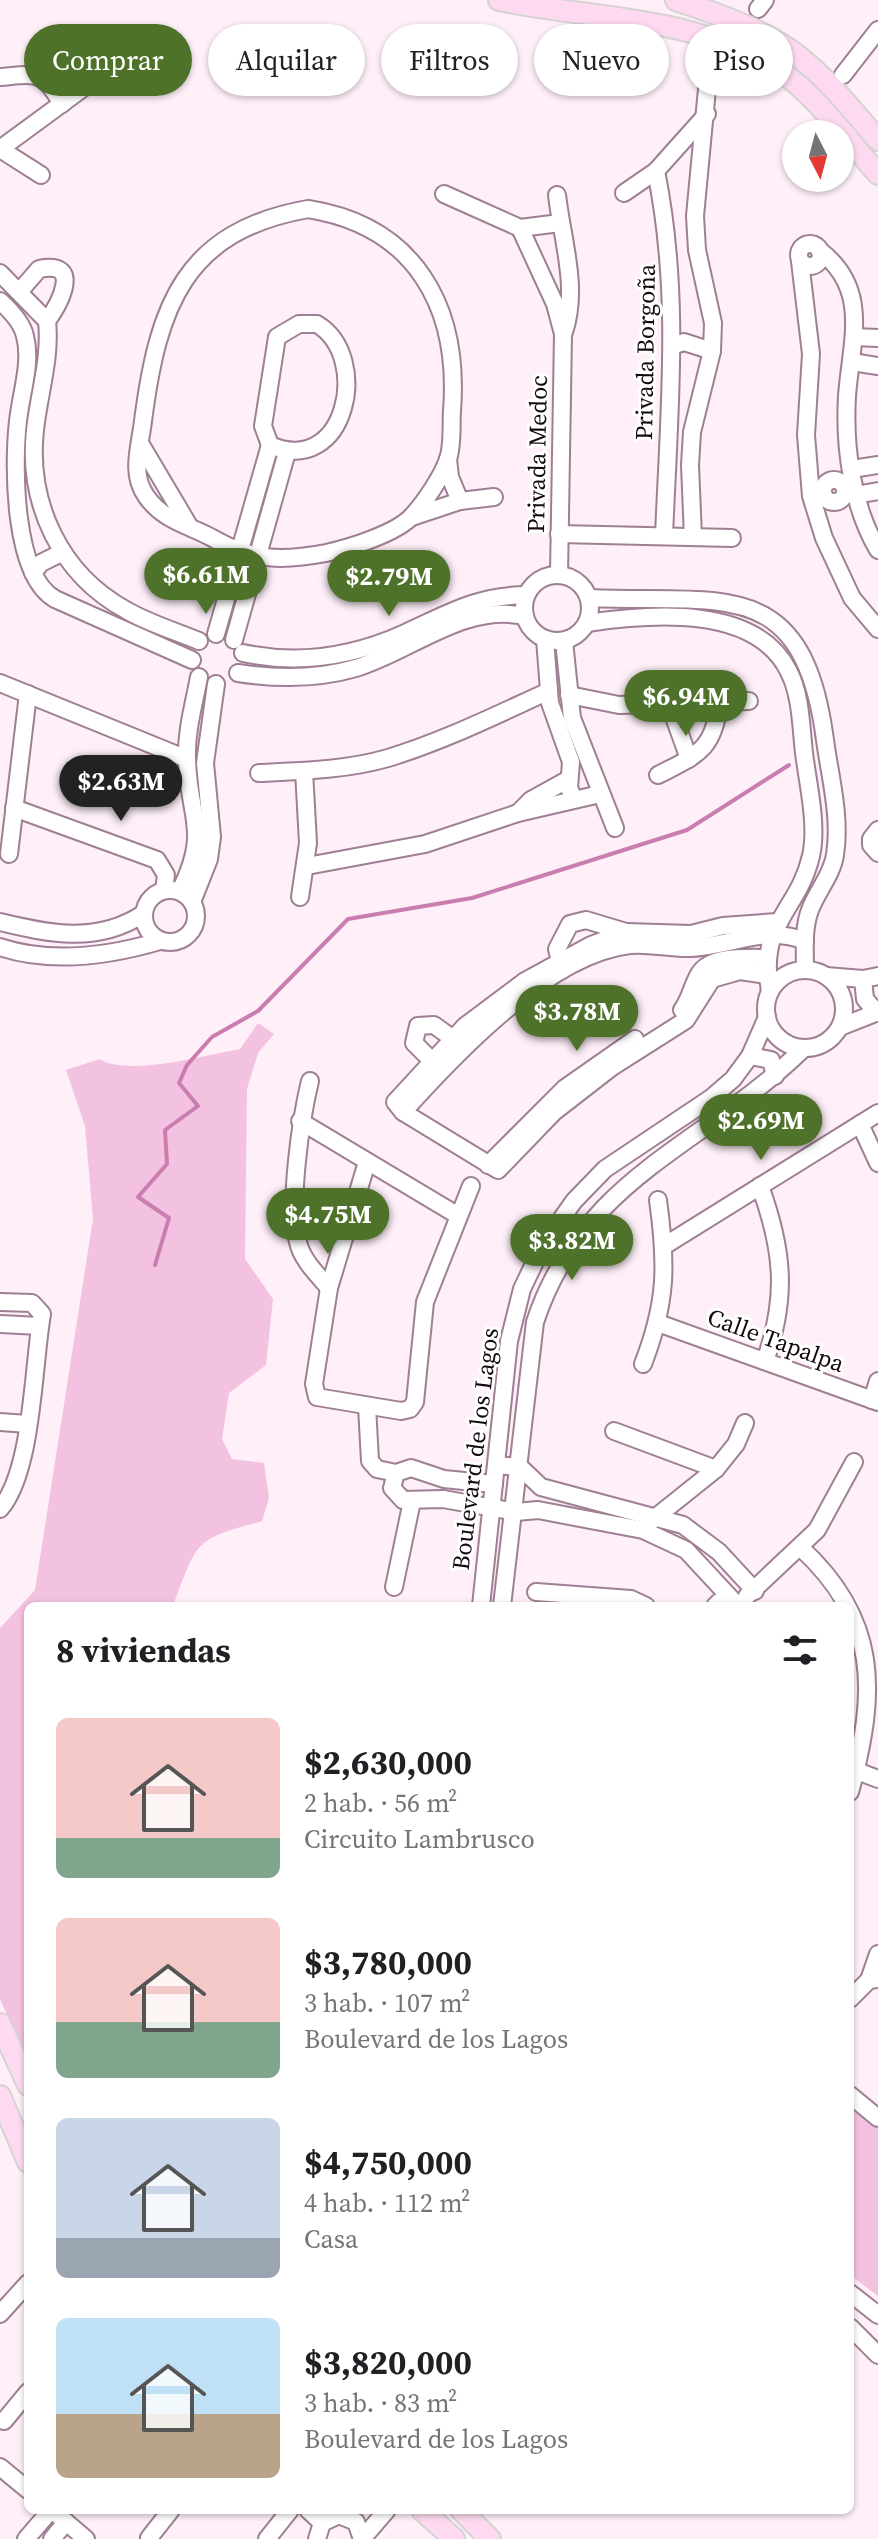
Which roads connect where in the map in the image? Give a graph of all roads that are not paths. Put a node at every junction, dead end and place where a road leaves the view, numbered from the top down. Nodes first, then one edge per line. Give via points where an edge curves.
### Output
1 (499, 0) edge
2 (676, 0) edge
3 (875, 41) edge
4 (843, 75) dead end
5 (0, 77) edge
6 (73, 96) edge
7 (707, 96) edge
8 (62, 104) junction
9 (707, 114) junction
10 (19, 136) junction
11 (878, 140) edge
12 (0, 149) edge
13 (672, 152) junction
14 (24, 164) junction
15 (701, 168) junction
16 (656, 171) junction
17 (878, 174) edge
18 (41, 175) dead end
19 (624, 193) dead end
20 (444, 194) dead end
21 (557, 195) dead end
22 (560, 223) junction
23 (520, 228) junction
24 (0, 273) edge
25 (19, 292) junction
26 (0, 301) edge
27 (47, 321) junction
28 (563, 334) junction
29 (854, 337) junction
30 (878, 338) edge
31 (672, 346) junction
32 (712, 351) junction
33 (852, 362) junction
34 (878, 366) edge
35 (24, 377) junction
36 (44, 379) junction
37 (270, 445) junction
38 (287, 452) junction
39 (448, 459) junction
40 (878, 465) edge
41 (852, 469) junction
42 (852, 491) junction
43 (878, 491) edge
44 (817, 495) junction
45 (494, 497) dead end
46 (460, 501) junction
47 (412, 517) junction
48 (559, 534) junction
49 (664, 536) junction
50 (693, 537) junction
51 (732, 538) dead end
52 (878, 550) edge
53 (61, 553) junction
54 (239, 553) junction
55 (257, 558) junction
56 (33, 573) junction
57 (559, 575) junction
58 (526, 595) junction
59 (590, 598) junction
60 (625, 599) junction
61 (655, 599) junction
62 (525, 616) junction
63 (625, 619) junction
64 (655, 619) junction
65 (587, 623) junction
66 (878, 629) edge
67 (216, 634) junction
68 (545, 639) junction
69 (199, 641) junction
70 (564, 641) junction
71 (238, 646) junction
72 (192, 660) junction
73 (238, 673) junction
74 (199, 677) junction
75 (0, 683) edge
76 (216, 684) junction
77 (549, 691) junction
78 (28, 694) junction
79 (569, 695) junction
80 (749, 701) dead end
81 (719, 703) junction
82 (670, 706) junction
83 (564, 719) junction
84 (187, 759) junction
85 (689, 759) junction
86 (304, 771) junction
87 (259, 773) dead end
88 (658, 775) dead end
89 (569, 779) junction
90 (600, 794) junction
91 (574, 799) junction
92 (14, 808) junction
93 (518, 813) junction
94 (615, 828) dead end
95 (878, 830) edge
96 (878, 853) edge
97 (9, 854) dead end
98 (307, 866) junction
99 (179, 895) junction
100 (300, 897) dead end
101 (143, 914) junction
102 (0, 922) edge
103 (775, 928) junction
104 (628, 938) junction
105 (160, 941) junction
106 (692, 941) junction
107 (805, 941) junction
108 (0, 947) edge
109 (560, 966) junction
110 (767, 966) junction
111 (805, 970) junction
112 (826, 976) junction
113 (704, 978) junction
114 (870, 978) edge
115 (770, 992) junction
116 (500, 1007) junction
117 (878, 1012) edge
118 (767, 1017) junction
119 (840, 1027) junction
120 (452, 1038) junction
121 (804, 1048) junction
122 (750, 1056) junction
123 (438, 1059) junction
124 (775, 1076) junction
125 (310, 1081) dead end
126 (878, 1113) edge
127 (300, 1121) junction
128 (860, 1124) junction
129 (367, 1162) junction
130 (878, 1163) edge
131 (471, 1186) dead end
132 (760, 1186) junction
133 (658, 1200) dead end
134 (457, 1215) junction
135 (664, 1246) junction
136 (329, 1288) junction
137 (0, 1302) edge
138 (658, 1323) junction
139 (0, 1324) edge
140 (40, 1326) junction
141 (765, 1361) junction
142 (643, 1364) dead end
143 (878, 1381) edge
144 (875, 1401) edge
145 (367, 1406) junction
146 (0, 1422) edge
147 (745, 1423) dead end
148 (28, 1424) junction
149 (614, 1431) dead end
150 (854, 1462) dead end
151 (496, 1465) junction
152 (520, 1467) junction
153 (716, 1469) junction
154 (396, 1473) junction
155 (494, 1484) junction
156 (541, 1487) junction
157 (587, 1500) junction
158 (412, 1501) junction
159 (492, 1508) junction
160 (0, 1509) edge
161 (538, 1510) junction
162 (516, 1512) junction
163 (656, 1515) junction
164 (583, 1518) junction
165 (643, 1530) junction
166 (801, 1548) junction
167 (394, 1587) dead end
168 (755, 1591) junction
169 (536, 1592) dead end
170 (481, 1602) edge
171 (503, 1602) edge
172 (637, 1602) edge
173 (736, 1602) edge
174 (741, 1602) edge
175 (852, 1602) edge
176 (854, 1605) edge
177 (875, 1644) edge
178 (857, 1771) junction
179 (878, 1779) edge
180 (854, 1780) edge
181 (878, 1954) edge
182 (874, 1979) edge
183 (854, 1996) edge
184 (0, 2024) edge
185 (24, 2076) edge
186 (0, 2096) edge
187 (854, 2098) edge
188 (878, 2118) edge
189 (24, 2153) edge
190 (24, 2287) edge
191 (854, 2296) edge
192 (0, 2314) edge
193 (878, 2317) edge
194 (854, 2330) edge
195 (864, 2339) junction
196 (878, 2355) edge
197 (24, 2397) edge
198 (4, 2421) dead end
199 (0, 2467) edge
200 (24, 2487) edge
201 (48, 2514) edge
202 (56, 2514) edge
203 (168, 2514) edge
204 (287, 2514) edge
205 (338, 2514) edge
206 (343, 2514) edge
207 (384, 2514) edge
208 (426, 2514) edge
209 (465, 2514) edge
210 (66, 2522) junction
211 (319, 2531) edge
212 (149, 2538) edge
213 (26, 2539) edge
214 (52, 2539) edge
215 (86, 2539) edge
216 (267, 2539) edge
217 (362, 2539) edge
218 (454, 2539) edge
219 (490, 2539) edge

1 - 17 main road via 659,23 752,55 783,73
2 - 11 main road via 749,27 791,51
3 - 4 street
5 - 8 street via 38,75 48,80
6 - 8 street
7 - 9 street, Privada Borgoña
8 - 10 street
9 - 13 street
9 - 15 street, Privada Borgoña
10 - 12 street
10 - 14 street
12 - 14 street
13 - 15 street via 687,154
13 - 16 street
14 - 18 street
15 - 32 street, Privada Borgoña via 696,228 713,323
16 - 19 street
16 - 31 street, Privada Borgoña via 669,245
20 - 23 street
21 - 22 street, Privada Medoc
22 - 23 street
22 - 28 street, Privada Medoc via 566,237 569,308
23 - 28 street, Privada Medoc
24 - 25 street
25 - 27 street
25 - 27 street via 39,269 62,273 62,301
26 - 35 street via 23,329
27 - 36 street
28 - 48 street, Privada Medoc
29 - 30 street
29 - 33 street
29 - 44 street via 850,287 842,270 815,246 804,246 800,261 811,354 806,435
31 - 32 street via 684,342
31 - 49 street, Privada Borgoña
32 - 50 street, Privada Borgoña via 692,432
33 - 34 street
33 - 41 street via 847,409
35 - 36 street
35 - 56 street via 15,477
36 - 53 street via 32,462 40,503
37 - 38 street
37 - 38 street via 263,426 277,337 299,324 317,324 337,342 343,358 344,404 340,420 322,442
37 - 54 street
38 - 55 street
39 - 46 street
39 - 47 street
39 - 54 street via 454,359 443,312 417,268 366,227 340,214 308,209 271,216 205,254 180,283 161,331 136,460 143,492 156,510
40 - 41 street
41 - 42 street
42 - 43 street
42 - 44 street via 832,480
42 - 52 street
44 - 66 street via 824,538 852,598
45 - 46 street
46 - 47 street
47 - 55 street via 374,538 333,551
48 - 49 street
48 - 57 street, Privada Medoc
49 - 50 street
50 - 51 street
53 - 56 street
53 - 69 street via 83,580 125,610
54 - 55 street
54 - 67 street
55 - 71 street
56 - 72 street via 42,592
57 - 58 street via 540,580
57 - 59 street via 578,581
58 - 62 street
58 - 71 street via 470,602 339,656 280,659
59 - 60 street
59 - 65 street
60 - 61 street
60 - 63 street
61 - 64 street
61 - 107 street via 743,605 772,620 807,660 820,706 837,829 835,859 810,911
62 - 68 street
62 - 73 street via 506,612 467,619 358,668 331,674 272,678
63 - 64 street
63 - 65 street
64 - 103 street via 740,628 777,653 789,672 797,696 813,843 801,881
65 - 70 street
67 - 69 street
67 - 71 street
68 - 70 street
68 - 77 street
69 - 72 street
70 - 79 street
71 - 73 street
72 - 74 street
73 - 76 street
74 - 76 street
74 - 84 street
75 - 78 street
76 - 99 street via 205,763 209,859
77 - 83 street
77 - 86 street via 387,758
78 - 84 street
78 - 92 street
79 - 82 street via 619,705
79 - 83 street
80 - 81 street
81 - 82 street
81 - 85 street via 708,744
82 - 85 street
83 - 89 street
83 - 90 street
84 - 99 street via 199,834
85 - 88 street
86 - 87 street
86 - 98 street
89 - 91 street
89 - 93 street
90 - 91 street
90 - 94 street
91 - 93 street
92 - 97 street
92 - 99 street via 157,860
93 - 98 street via 425,844
95 - 96 street via 871,839
98 - 100 street
99 - 101 street via 150,898
99 - 105 street via 196,918 190,933 179,941
101 - 102 street via 90,935
101 - 105 street via 147,930
103 - 106 street via 723,926
103 - 107 street
103 - 110 street
104 - 106 street
104 - 109 street
104 - 109 street via 586,920 570,924 557,949
105 - 108 street via 129,950 65,956
106 - 113 street
107 - 111 street
109 - 116 street
110 - 113 street via 731,959
110 - 115 street
111 - 112 street
111 - 115 street via 784,976
112 - 114 street
112 - 119 street via 844,1004
113 - 123 street via 684,1009 565,1088 488,1165 403,1112
114 - 117 street via 865,999
115 - 118 street
116 - 120 street
116 - 123 street
117 - 119 street
118 - 121 street via 780,1039
118 - 122 street, Boulevard de los Lagos
119 - 121 street via 826,1043
120 - 123 street
120 - 123 street via 434,1025 418,1026 414,1043
121 - 124 street, Boulevard de los Lagos
122 - 124 street via 771,1060
122 - 151 street, Boulevard de los Lagos via 711,1098 605,1169 543,1245 522,1289 509,1341
124 - 152 street, Boulevard de los Lagos via 634,1178 594,1214 563,1257 535,1322
125 - 127 street
126 - 128 street
127 - 129 street
127 - 136 street via 297,1242
128 - 130 street
128 - 132 street
129 - 134 street
129 - 136 street
131 - 134 street
132 - 135 street
132 - 141 street via 777,1232 781,1266 780,1306
133 - 135 street
134 - 145 street via 425,1302 415,1402 401,1411
135 - 138 street
136 - 145 street via 314,1391 317,1397
137 - 140 street via 40,1307
138 - 141 street, Calle Tapalpa
138 - 142 street
139 - 140 street
140 - 148 street
141 - 144 street, Calle Tapalpa
143 - 144 street
145 - 154 street via 370,1461 377,1469
146 - 148 street
147 - 153 street
148 - 160 street via 15,1486
149 - 153 street
150 - 166 street via 839,1495
151 - 152 street
151 - 155 street, Boulevard de los Lagos
152 - 156 street
152 - 162 street, Boulevard de los Lagos
153 - 163 street
154 - 155 street via 411,1468 444,1479
154 - 158 street via 392,1488 403,1500
155 - 159 street, Boulevard de los Lagos
156 - 157 street
156 - 161 street
157 - 163 street
157 - 164 street
158 - 159 street via 443,1499
158 - 167 street
159 - 162 street
159 - 170 street, Boulevard de los Lagos
161 - 162 street
161 - 164 street
162 - 171 street, Boulevard de los Lagos
163 - 165 street
163 - 168 street via 703,1539
164 - 165 street
165 - 173 street via 686,1550
166 - 168 street
166 - 175 street via 829,1570
168 - 174 street
169 - 172 street
176 - 177 street
177 - 178 street via 869,1728
178 - 179 street
178 - 180 street
181 - 182 street
182 - 183 street
184 - 185 main road
186 - 189 main road
187 - 188 street
190 - 192 street
191 - 193 street
193 - 195 street
194 - 195 street
195 - 196 street
197 - 198 street
199 - 200 street
201 - 213 street
202 - 210 street
203 - 212 street
204 - 216 street
205 - 211 street
206 - 217 street via 356,2522
207 - 217 street
208 - 218 main road
209 - 219 main road
210 - 214 street
210 - 215 street

